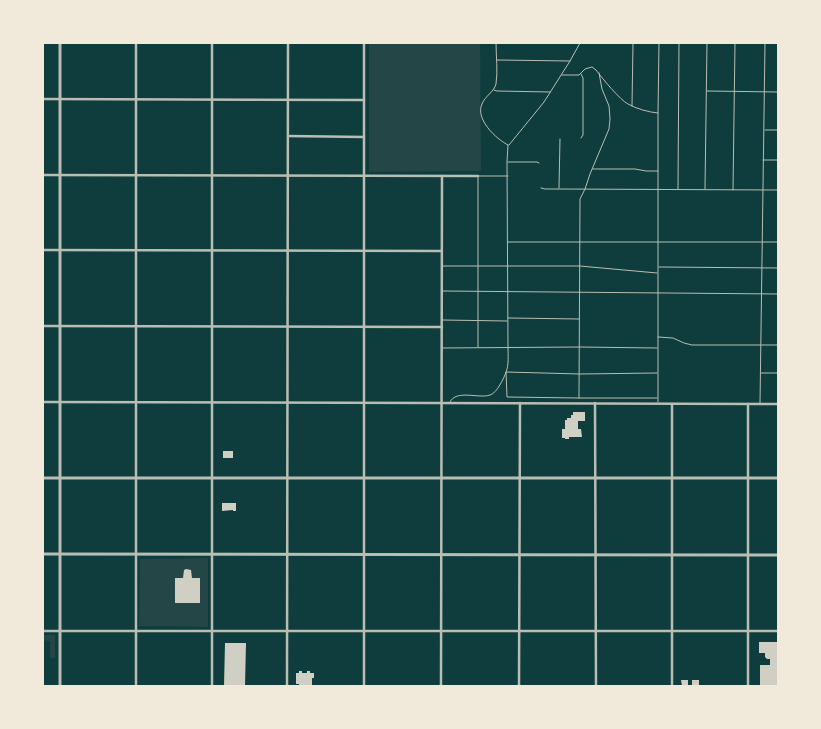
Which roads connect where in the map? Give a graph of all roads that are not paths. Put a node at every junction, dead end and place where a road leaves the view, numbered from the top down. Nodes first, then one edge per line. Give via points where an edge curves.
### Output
1 (60, 43) edge
2 (136, 43) edge
3 (212, 43) edge
4 (288, 43) edge
5 (364, 43) edge
6 (496, 43) edge
7 (580, 43) edge
8 (633, 43) edge
9 (659, 43) edge
10 (680, 43) edge
11 (707, 43) edge
12 (735, 43) edge
13 (765, 43) edge
14 (496, 60) junction
15 (570, 61) junction
16 (581, 73) junction
17 (599, 73) junction
18 (561, 75) junction
19 (493, 90) junction
20 (707, 91) junction
21 (551, 92) junction
22 (734, 92) junction
23 (764, 92) junction
24 (778, 92) edge
25 (43, 99) edge
26 (60, 99) junction
27 (136, 99) junction
28 (212, 99) junction
29 (288, 99) junction
30 (364, 100) junction
31 (632, 106) junction
32 (658, 113) junction
33 (764, 130) junction
34 (778, 130) edge
35 (288, 136) junction
36 (364, 136) junction
37 (581, 138) dead end
38 (560, 139) dead end
39 (508, 145) junction
40 (763, 160) junction
41 (778, 160) edge
42 (507, 162) junction
43 (539, 163) dead end
44 (593, 168) junction
45 (659, 171) junction
46 (43, 175) edge
47 (60, 175) junction
48 (136, 175) junction
49 (212, 175) junction
50 (364, 175) junction
51 (288, 176) junction
52 (442, 176) junction
53 (478, 176) junction
54 (508, 176) junction
55 (540, 188) dead end
56 (559, 189) junction
57 (585, 189) junction
58 (659, 190) junction
59 (678, 190) junction
60 (705, 190) junction
61 (733, 190) junction
62 (763, 190) junction
63 (778, 190) edge
64 (580, 241) junction
65 (658, 241) junction
66 (508, 242) junction
67 (762, 242) junction
68 (778, 242) edge
69 (43, 250) edge
70 (60, 250) junction
71 (136, 250) junction
72 (212, 250) junction
73 (288, 251) junction
74 (364, 251) junction
75 (441, 251) junction
76 (441, 266) junction
77 (478, 266) junction
78 (508, 266) junction
79 (580, 266) junction
80 (658, 267) junction
81 (762, 268) junction
82 (778, 268) edge
83 (658, 273) junction
84 (441, 291) junction
85 (478, 292) junction
86 (508, 292) junction
87 (580, 292) junction
88 (658, 293) junction
89 (762, 294) junction
90 (778, 294) edge
91 (508, 318) junction
92 (580, 319) junction
93 (442, 320) junction
94 (477, 320) junction
95 (508, 321) junction
96 (43, 326) edge
97 (60, 326) junction
98 (136, 327) junction
99 (212, 327) junction
100 (288, 327) junction
101 (364, 327) junction
102 (442, 327) junction
103 (658, 337) junction
104 (761, 344) junction
105 (778, 345) edge
106 (508, 347) junction
107 (580, 347) junction
108 (442, 348) junction
109 (478, 348) junction
110 (658, 348) junction
111 (506, 372) junction
112 (658, 373) junction
113 (761, 373) junction
114 (778, 373) edge
115 (580, 374) junction
116 (579, 398) junction
117 (658, 398) junction
118 (43, 402) edge
119 (60, 402) junction
120 (136, 402) junction
121 (288, 402) junction
122 (212, 403) junction
123 (364, 403) junction
124 (442, 403) junction
125 (450, 403) junction
126 (520, 403) junction
127 (595, 404) junction
128 (658, 404) junction
129 (672, 404) junction
130 (748, 404) junction
131 (760, 404) junction
132 (778, 404) edge
133 (43, 478) edge
134 (60, 478) junction
135 (136, 478) junction
136 (212, 478) junction
137 (288, 478) junction
138 (364, 478) junction
139 (442, 478) junction
140 (519, 478) junction
141 (596, 478) junction
142 (672, 478) junction
143 (749, 478) junction
144 (778, 478) edge
145 (43, 554) edge
146 (60, 554) junction
147 (136, 554) junction
148 (212, 554) junction
149 (288, 554) junction
150 (364, 554) junction
151 (442, 554) junction
152 (520, 554) junction
153 (672, 554) junction
154 (596, 555) junction
155 (748, 555) junction
156 (778, 555) edge
157 (43, 630) edge
158 (60, 630) junction
159 (136, 630) junction
160 (212, 631) junction
161 (287, 631) junction
162 (364, 631) junction
163 (442, 631) junction
164 (520, 631) junction
165 (596, 631) junction
166 (672, 631) junction
167 (748, 631) junction
168 (778, 631) edge
169 (60, 686) edge
170 (136, 686) edge
171 (212, 686) edge
172 (287, 686) edge
173 (364, 686) edge
174 (442, 686) edge
175 (519, 686) edge
176 (596, 686) edge
177 (672, 686) edge
178 (748, 686) edge

1 - 26 street
2 - 27 street
3 - 28 street
4 - 29 street
5 - 30 street
6 - 14 lane
7 - 15 lane
8 - 31 lane
9 - 32 lane
10 - 59 lane
11 - 20 lane
12 - 22 lane
13 - 23 lane
14 - 15 lane
14 - 19 lane
15 - 18 lane
16 - 17 lane via 590,67
16 - 18 lane
16 - 37 lane
17 - 31 lane via 624,101
17 - 44 lane via 609,106 610,119 609,129
18 - 21 lane
19 - 21 lane
19 - 39 lane via 481,104 480,112 489,130
20 - 22 lane
20 - 60 lane
21 - 39 lane
22 - 23 lane
22 - 61 lane
23 - 24 lane
23 - 33 lane
25 - 26 street
26 - 27 street
26 - 47 street
27 - 28 street
27 - 48 street
28 - 29 street
28 - 49 street
29 - 30 street
29 - 35 street
30 - 36 street
31 - 32 lane
32 - 45 lane
33 - 34 lane
33 - 40 lane
35 - 36 street
35 - 51 street
36 - 50 street
38 - 56 lane
39 - 42 lane
40 - 41 lane
40 - 62 lane
42 - 43 lane
42 - 54 lane
44 - 45 lane
44 - 57 lane
45 - 58 lane
46 - 47 street
47 - 48 street
47 - 70 street
48 - 49 street
48 - 71 street
49 - 51 street
49 - 72 street
50 - 51 street
50 - 52 street
50 - 74 street
51 - 73 street
52 - 53 street
52 - 75 street
53 - 54 lane
53 - 77 lane
54 - 66 lane
55 - 56 lane
56 - 57 lane
57 - 58 lane
57 - 64 lane via 580,199
58 - 59 lane
58 - 65 lane
59 - 60 lane
60 - 61 lane
61 - 62 lane
62 - 63 lane
62 - 67 lane
64 - 65 lane
64 - 66 lane
64 - 79 lane
65 - 67 lane
65 - 80 lane
66 - 78 lane
67 - 68 lane
67 - 81 lane
69 - 70 street
70 - 71 street
70 - 97 street
71 - 72 street
71 - 98 street
72 - 73 street
72 - 99 street
73 - 74 street
73 - 100 street
74 - 75 street
74 - 101 street
75 - 76 street
76 - 77 lane
76 - 84 street
77 - 78 lane
77 - 85 lane
78 - 79 lane
78 - 86 lane
79 - 83 lane
79 - 87 lane
80 - 81 lane
80 - 83 lane
81 - 82 lane
81 - 89 lane
83 - 88 lane
84 - 85 lane
84 - 93 street
85 - 86 lane
85 - 94 lane
86 - 87 lane
86 - 91 lane
87 - 88 lane
87 - 92 lane
88 - 89 lane
88 - 103 lane
89 - 90 lane
89 - 104 lane
91 - 92 lane
91 - 95 lane
92 - 107 lane
93 - 94 lane
93 - 102 street
94 - 95 lane
94 - 109 lane
95 - 106 lane
96 - 97 street
97 - 98 street
97 - 119 street
98 - 99 street
98 - 120 street
99 - 100 street
99 - 122 street
100 - 101 street
100 - 121 street
101 - 102 street
101 - 123 street
102 - 108 street
103 - 104 lane via 673,338 692,345
103 - 110 lane
104 - 105 lane
104 - 113 lane
106 - 107 lane
106 - 109 lane
106 - 111 lane
107 - 110 lane
107 - 115 lane
108 - 109 lane
108 - 124 street
110 - 112 lane
111 - 115 lane
111 - 116 lane via 507,397
111 - 125 lane via 495,392 490,395 457,396 452,398
112 - 115 lane
112 - 117 lane
113 - 114 lane
113 - 131 lane
115 - 116 lane
116 - 117 lane
117 - 128 lane
118 - 119 street
119 - 120 street
119 - 134 street
120 - 122 street
120 - 135 street
121 - 122 street
121 - 123 street
121 - 137 street
122 - 136 street
123 - 124 street
123 - 138 street
124 - 125 street
124 - 139 street
125 - 126 street
126 - 127 street
126 - 140 street
127 - 128 street
127 - 141 street
128 - 129 street
129 - 130 street
129 - 142 street
130 - 131 street
130 - 143 street
131 - 132 street
133 - 134 street
134 - 135 street
134 - 146 street
135 - 136 street
135 - 147 street
136 - 137 street
136 - 148 street
137 - 138 street
137 - 149 street
138 - 139 street
138 - 150 street
139 - 140 street
139 - 151 street
140 - 141 street
140 - 152 street
141 - 142 street
141 - 154 street
142 - 143 street
142 - 153 street
143 - 144 street
143 - 155 street
145 - 146 street
146 - 147 street
146 - 158 street
147 - 148 street
147 - 159 street
148 - 149 street
148 - 160 street
149 - 150 street
149 - 161 street
150 - 151 street
150 - 162 street
151 - 152 street
151 - 163 street
152 - 154 street
152 - 164 street
153 - 154 street
153 - 155 street
153 - 166 street
154 - 165 street
155 - 156 street
155 - 167 street
157 - 158 street
158 - 159 street
158 - 169 street
159 - 160 street
159 - 170 street
160 - 161 street
160 - 171 street
161 - 162 street
161 - 172 street
162 - 163 street
162 - 173 street
163 - 164 street
163 - 174 street
164 - 165 street
164 - 175 street
165 - 166 street
165 - 176 street
166 - 167 street
166 - 177 street
167 - 168 street
167 - 178 street

